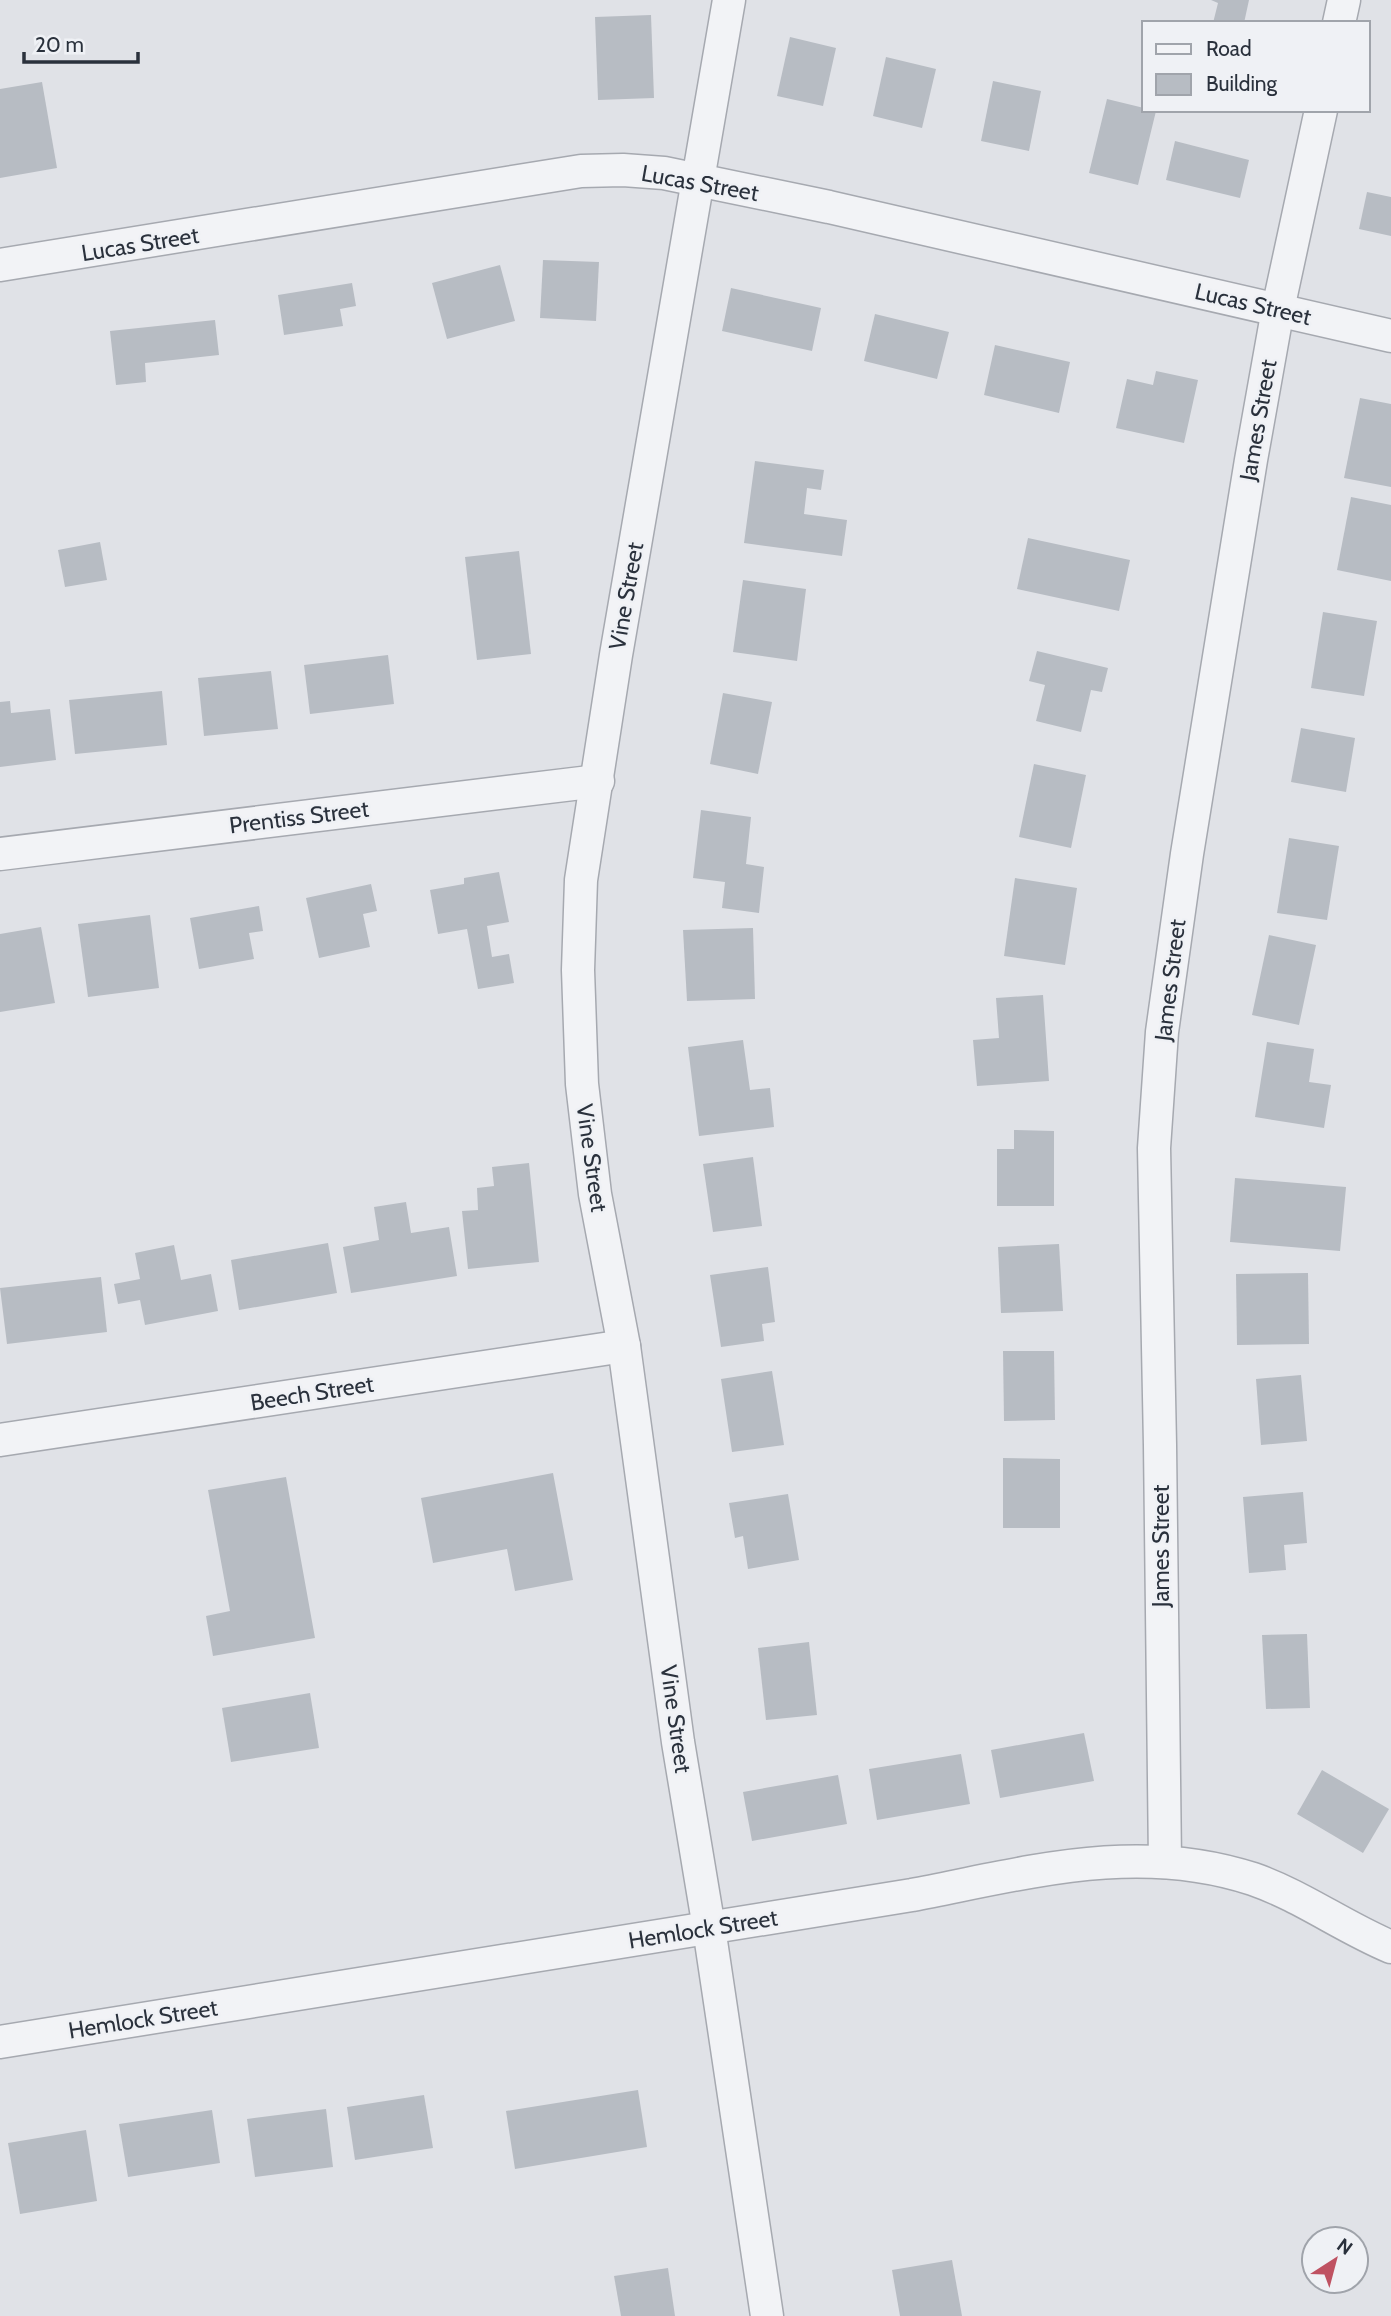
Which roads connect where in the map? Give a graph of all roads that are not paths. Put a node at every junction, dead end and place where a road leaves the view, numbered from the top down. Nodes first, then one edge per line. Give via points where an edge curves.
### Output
1 (729, 0) edge
2 (1344, 0) edge
3 (1339, 21) edge
4 (1321, 112) edge
5 (699, 182) junction
6 (0, 265) edge
7 (1278, 309) junction
8 (1391, 336) edge
9 (598, 781) junction
10 (0, 854) edge
11 (624, 1346) junction
12 (0, 1440) edge
13 (1165, 1862) junction
14 (709, 1928) junction
15 (1391, 1947) edge
16 (0, 2042) edge
17 (767, 2316) edge

1 - 5 street, Vine Street
2 - 3 street
4 - 7 street, James Street
5 - 6 street, Lucas Street via 664,173 582,171
5 - 7 street, Lucas Street
5 - 9 street, Vine Street
7 - 8 street, Lucas Street
7 - 13 street, James Street via 1186,854 1162,1032 1154,1148
9 - 10 street, Prentiss Street
9 - 11 street, Vine Street via 582,880 578,970 582,1084 596,1194
11 - 12 street, Beech Street
11 - 14 street, Vine Street via 678,1742
13 - 14 street, Hemlock Street via 1124,1860 1053,1868
13 - 15 street, Hemlock Street via 1252,1879 1318,1907
14 - 16 street, Hemlock Street
14 - 17 street, Vine Street

